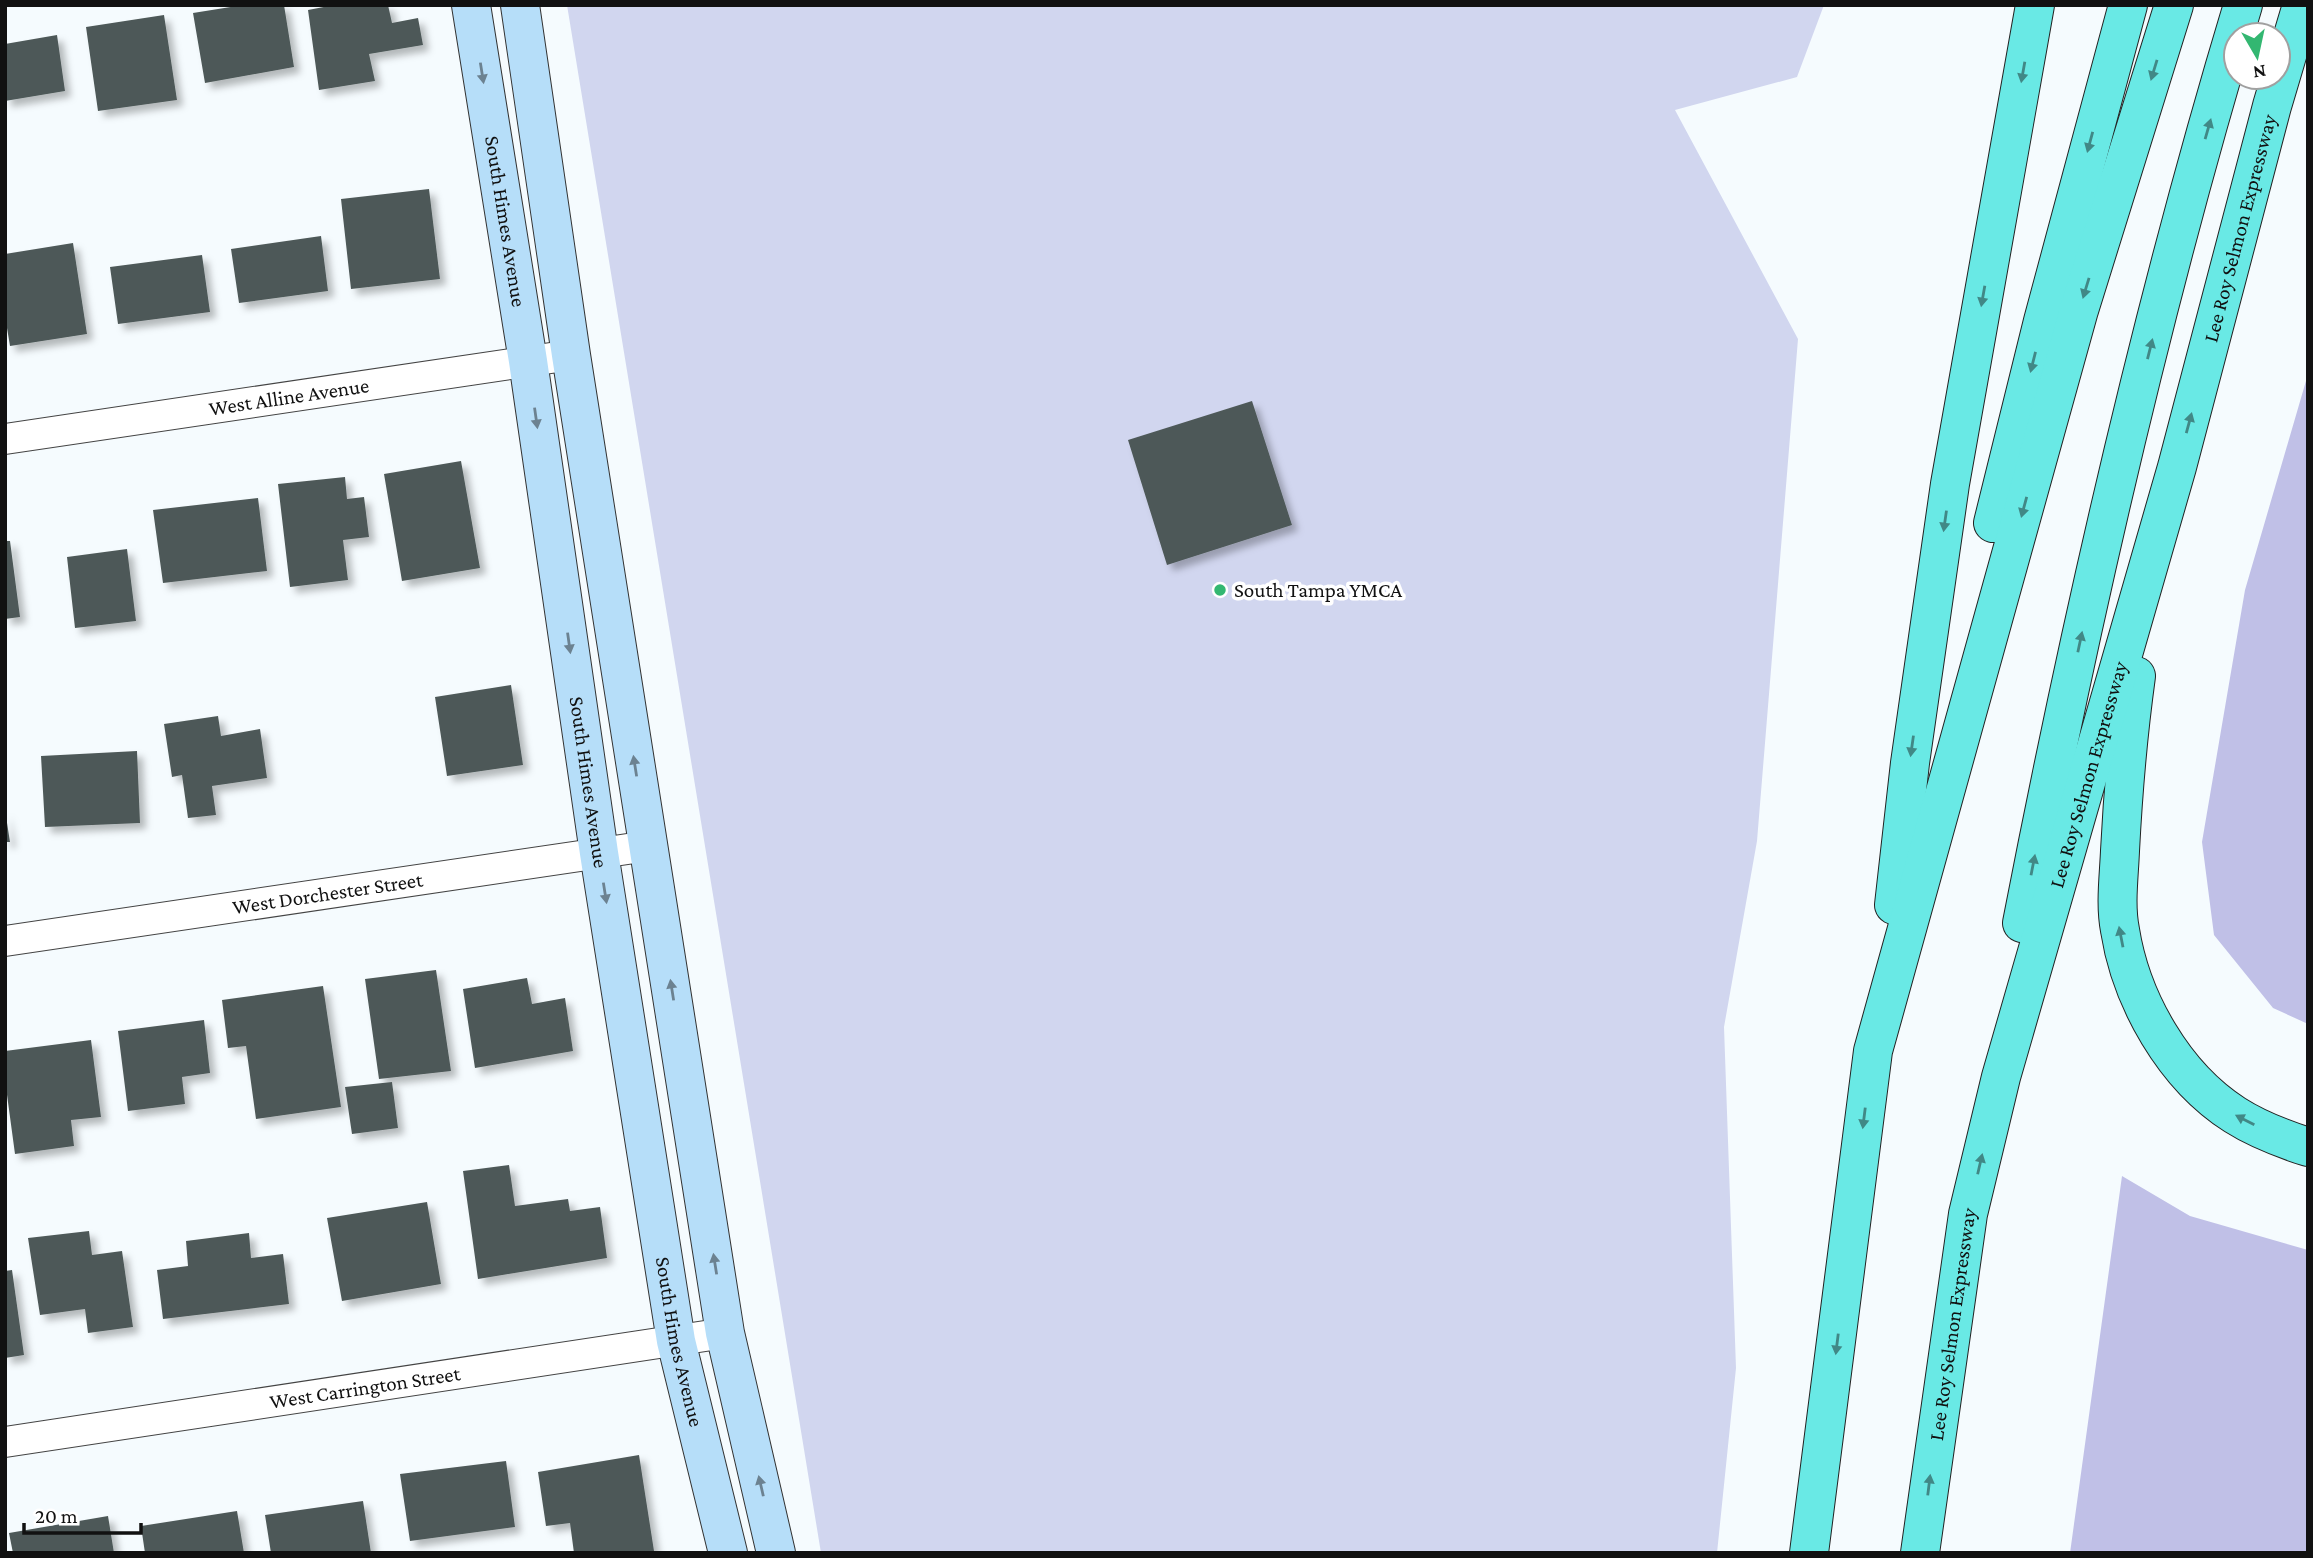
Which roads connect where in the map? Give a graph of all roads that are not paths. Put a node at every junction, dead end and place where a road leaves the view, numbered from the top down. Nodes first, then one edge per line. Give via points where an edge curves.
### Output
1 (471, 5) edge
2 (520, 5) edge
3 (2035, 5) edge
4 (2128, 5) edge
5 (2174, 5) edge
6 (2243, 5) edge
7 (2302, 5) edge
8 (571, 355) junction
9 (528, 361) junction
10 (5, 439) edge
11 (2177, 467) junction
12 (648, 845) junction
13 (599, 853) junction
14 (5, 941) edge
15 (680, 1042) junction
16 (630, 1051) junction
17 (1873, 1051) junction
18 (2001, 1077) junction
19 (2308, 1147) edge
20 (725, 1334) junction
21 (676, 1341) junction
22 (5, 1442) edge
23 (729, 1553) edge
24 (776, 1553) edge
25 (1809, 1553) edge
26 (1920, 1553) edge

1 -> 9 street, South Himes Avenue
2 - 8 street
3 -> 17 highway via 1950,484
4 -> 17 highway via 1978,582
5 -> 17 highway via 2079,310
18 -> 6 highway via 2006,1004 2093,581 2183,219
11 -> 7 highway, Lee Roy Selmon Expressway
8 - 9 street, West Alline Avenue
12 -> 8 street
9 - 10 street, West Alline Avenue
9 -> 13 street, South Himes Avenue
11 - 18 highway, Lee Roy Selmon Expressway
19 -> 11 highway via 2234,1114 2177,1060 2157,1031 2126,964 2119,927 2132,705 2151,585
12 - 13 street, West Dorchester Street
15 -> 12 street
13 - 14 street, West Dorchester Street
13 -> 16 street, South Himes Avenue
15 - 16 street
20 -> 15 street
16 - 21 street, South Himes Avenue
17 -> 25 highway
26 -> 18 highway, Lee Roy Selmon Expressway via 1968,1214
20 - 21 street, West Carrington Street
24 -> 20 street
21 - 22 street, West Carrington Street
21 - 23 street, South Himes Avenue

